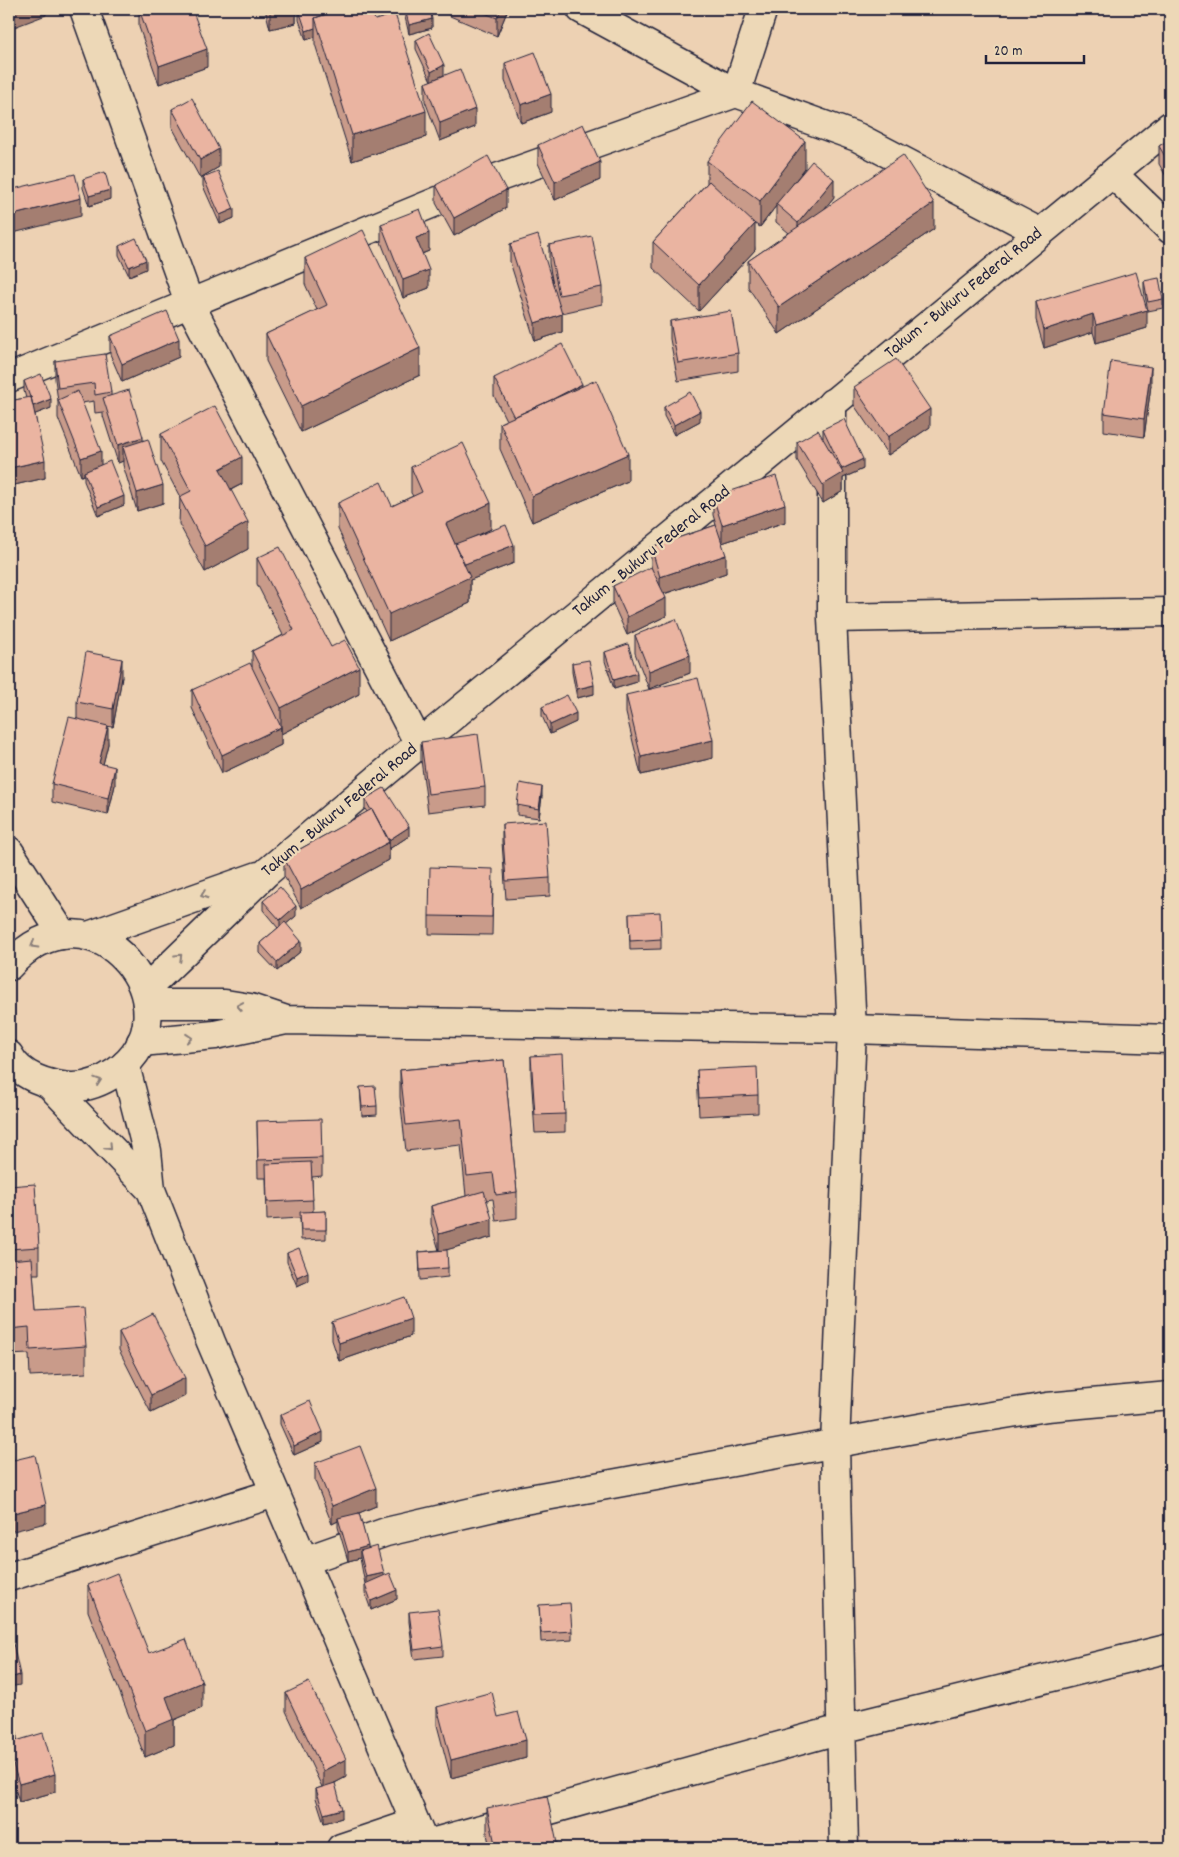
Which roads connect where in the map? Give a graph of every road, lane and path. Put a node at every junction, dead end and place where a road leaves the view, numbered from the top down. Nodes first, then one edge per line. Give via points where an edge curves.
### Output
1 (84, 9) edge
2 (581, 9) edge
3 (763, 9) edge
4 (736, 93) junction
5 (1170, 126) edge
6 (1113, 174) junction
7 (1170, 229) edge
8 (1039, 232) junction
9 (189, 302) junction
10 (9, 378) edge
11 (832, 403) junction
12 (1170, 612) edge
13 (832, 618) junction
14 (419, 744) junction
15 (9, 851) edge
16 (266, 873) junction
17 (76, 936) junction
18 (9, 966) edge
19 (146, 998) junction
20 (286, 1020) junction
21 (852, 1029) junction
22 (1170, 1039) edge
23 (141, 1042) junction
24 (9, 1058) edge
25 (125, 1065) junction
26 (52, 1086) junction
27 (150, 1190) junction
28 (1170, 1396) edge
29 (835, 1445) junction
30 (274, 1493) junction
31 (304, 1562) junction
32 (9, 1577) edge
33 (1170, 1648) edge
34 (841, 1729) junction
35 (422, 1839) edge
36 (341, 1848) edge
37 (844, 1848) edge

1 - 9 street
2 - 4 street
3 - 4 street
4 - 8 street via 857,137
4 - 9 street via 477,185
5 - 6 street, Takum - Bukuru Federal Road
6 - 7 street
6 - 8 street, Takum - Bukuru Federal Road
8 - 11 street, Takum - Bukuru Federal Road
9 - 10 street
9 - 14 street
11 - 13 street
11 - 14 street, Takum - Bukuru Federal Road
12 - 13 street
13 - 21 street
14 - 16 street, Takum - Bukuru Federal Road
15 - 17 street
16 -> 17 street
19 -> 16 street, Takum - Bukuru Federal Road
17 -> 18 street via 42,940 23,951
17 - 19 street via 113,947 133,966
20 -> 19 street via 225,1004
19 - 23 street via 146,1023
20 - 21 street
23 -> 20 street via 214,1036
21 - 22 street
21 - 29 street
23 - 25 street
24 - 26 street via 29,1075
26 -> 25 street via 78,1088 103,1081
25 - 27 street via 147,1152
26 -> 27 street
27 - 30 street
28 - 29 street via 1047,1407 925,1426
29 - 31 street via 524,1500 386,1532
29 - 34 street
30 - 31 street
30 - 32 street
31 - 35 street
33 - 34 street
34 - 35 street
34 - 37 street
35 - 36 street

